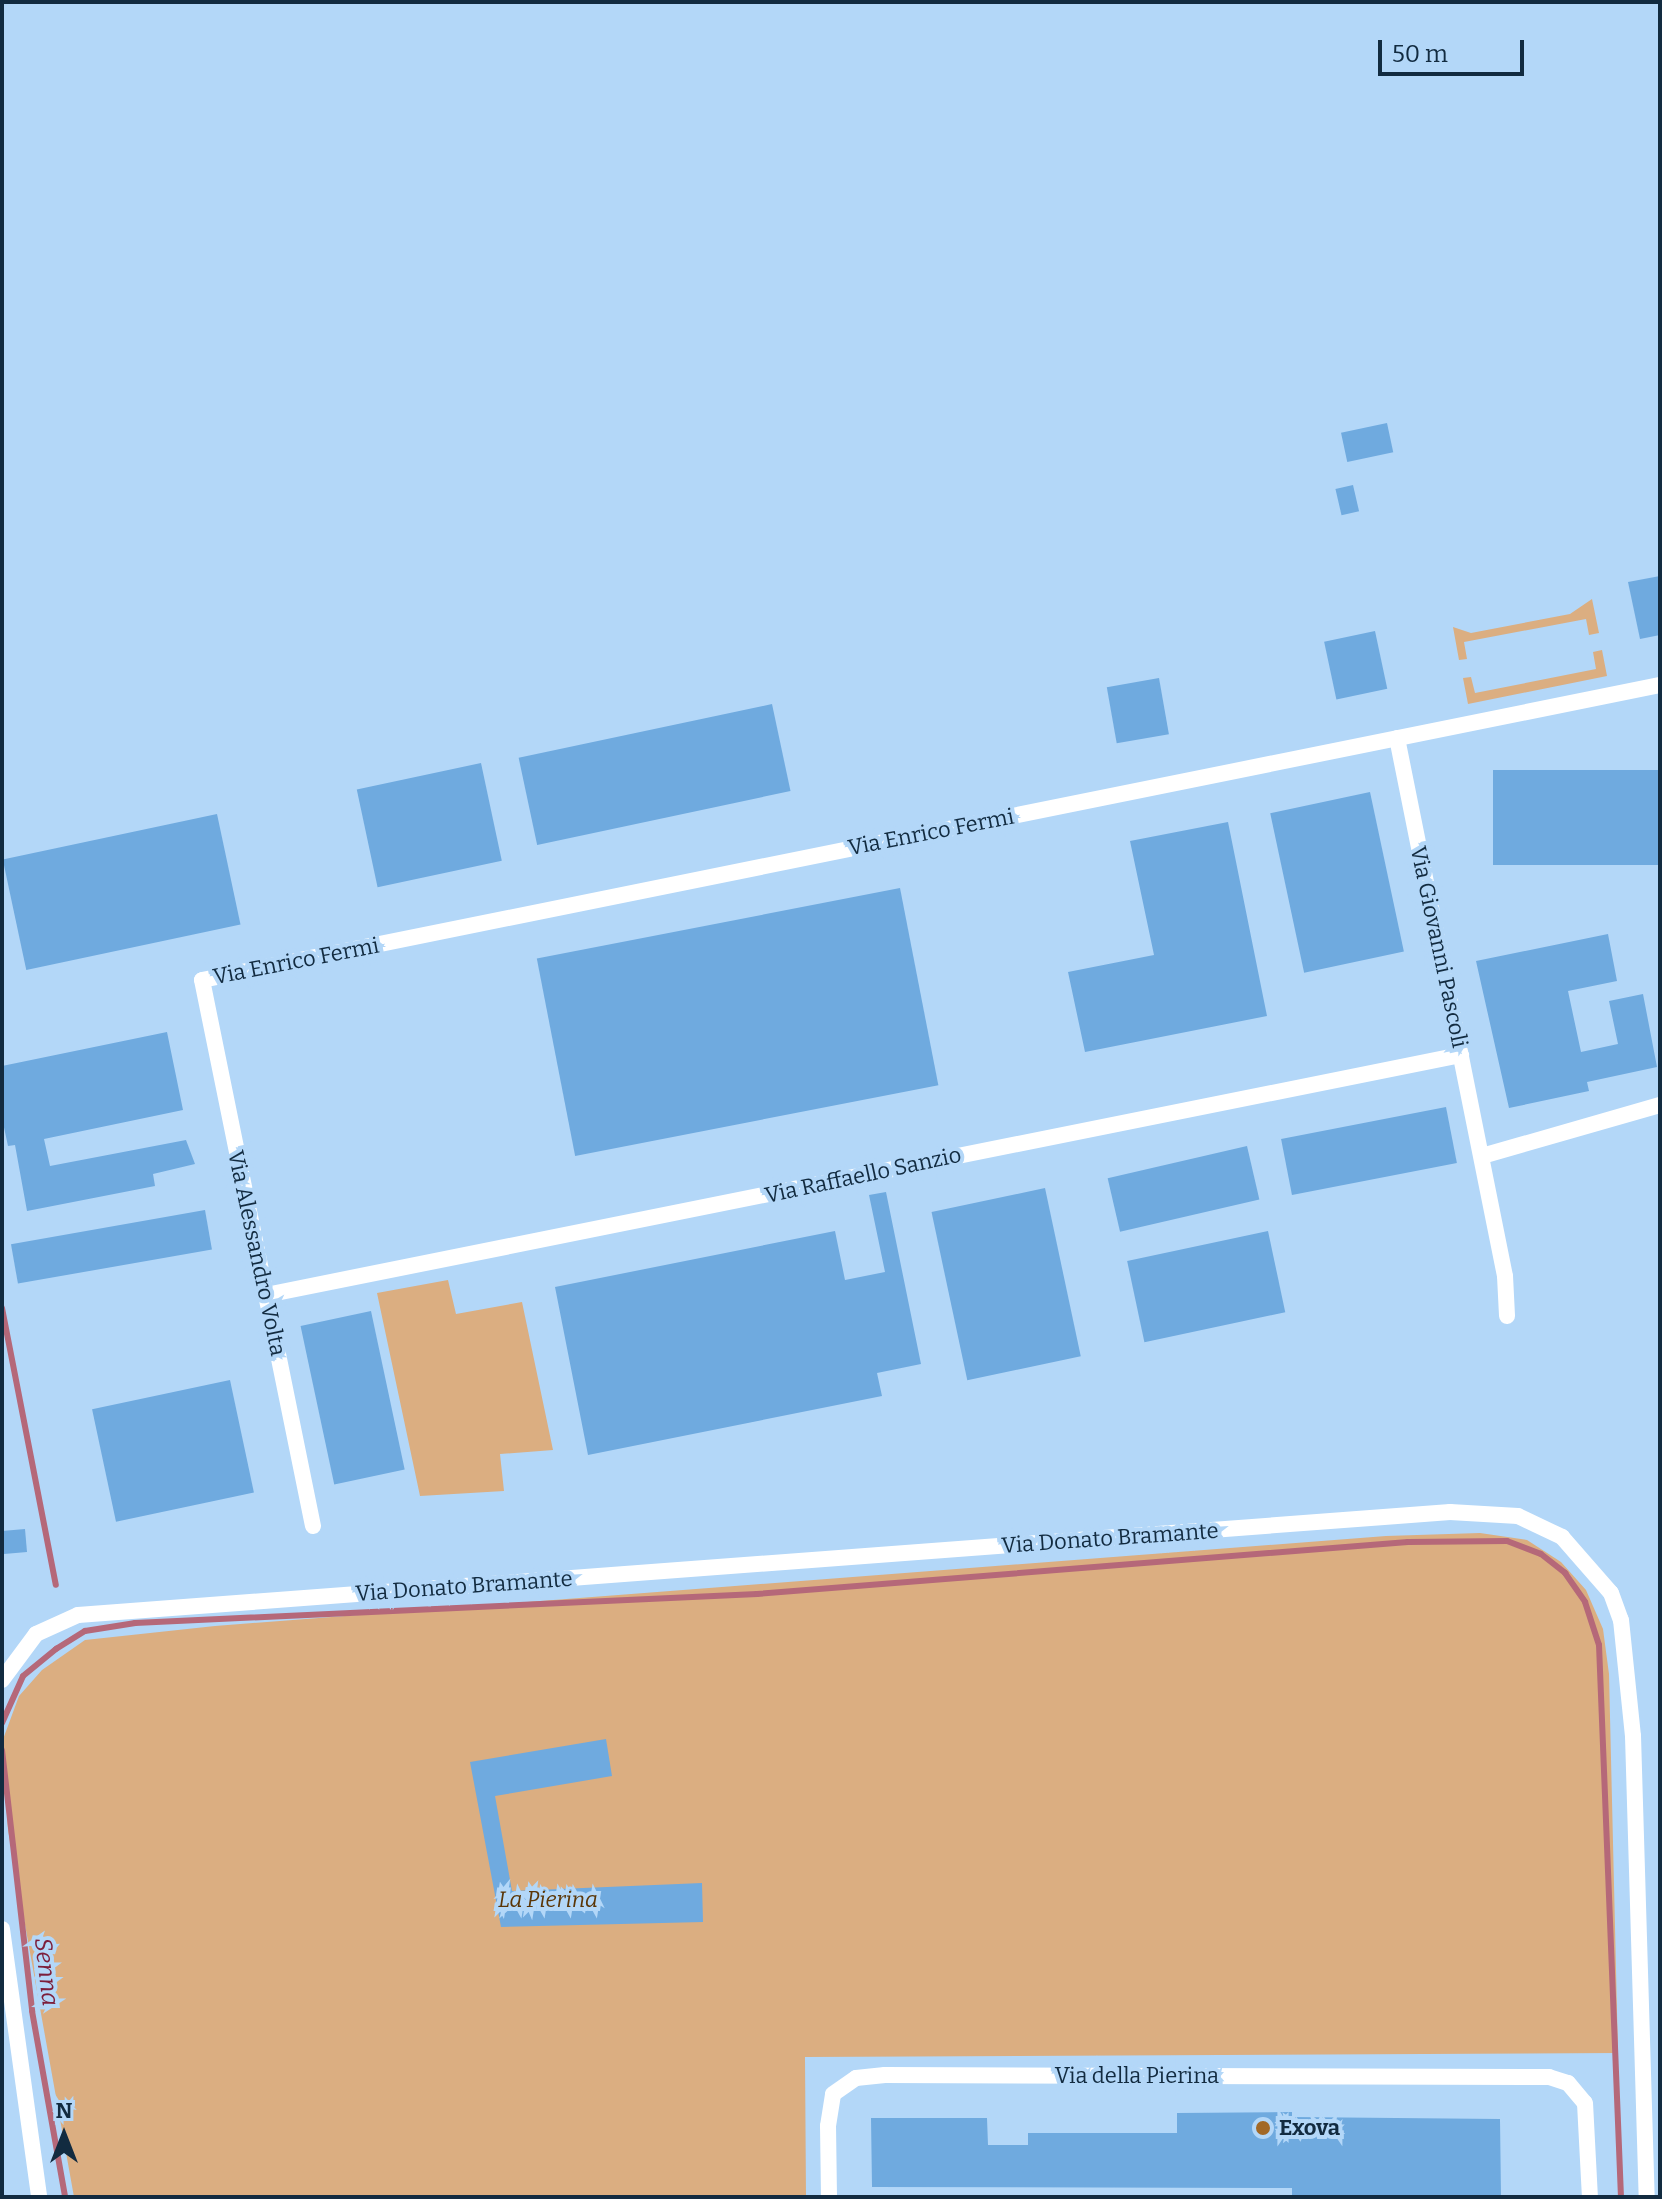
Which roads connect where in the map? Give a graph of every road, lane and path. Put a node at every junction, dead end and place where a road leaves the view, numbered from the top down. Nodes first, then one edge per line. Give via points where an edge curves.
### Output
1 (1660, 685) edge
2 (1397, 738) junction
3 (202, 980) joint
4 (1461, 1055) junction
5 (1660, 1105) edge
6 (1482, 1156) junction
7 (266, 1295) junction
8 (1507, 1316) dead end
9 (313, 1526) dead end
10 (8, 1654) edge
11 (2, 1680) edge
12 (2, 1929) edge
13 (1653, 2153) edge
14 (39, 2197) edge
15 (829, 2197) edge
16 (1590, 2197) edge
17 (1647, 2197) edge

1 - 2 street, Via Enrico Fermi
2 - 3 street, Via Enrico Fermi
2 - 4 street, Via Giovanni Pascoli
3 - 7 street, Via Alessandro Volta
4 - 6 street, Via Giovanni Pascoli
4 - 7 street, Via Raffaello Sanzio
5 - 6 street
6 - 8 street, Via Giovanni Pascoli via 1505,1276
7 - 9 street, Via Alessandro Volta
10 - 11 street, Via Donato Bramante
10 - 13 street, Via Donato Bramante via 78,1615 1450,1512 1518,1516 1562,1537 1611,1593 1621,1620 1633,1736
12 - 14 street
13 - 17 street, Via Donato Bramante
15 - 16 street, Via della Pierina via 833,2094 856,2078 1549,2077 1568,2083 1585,2103

